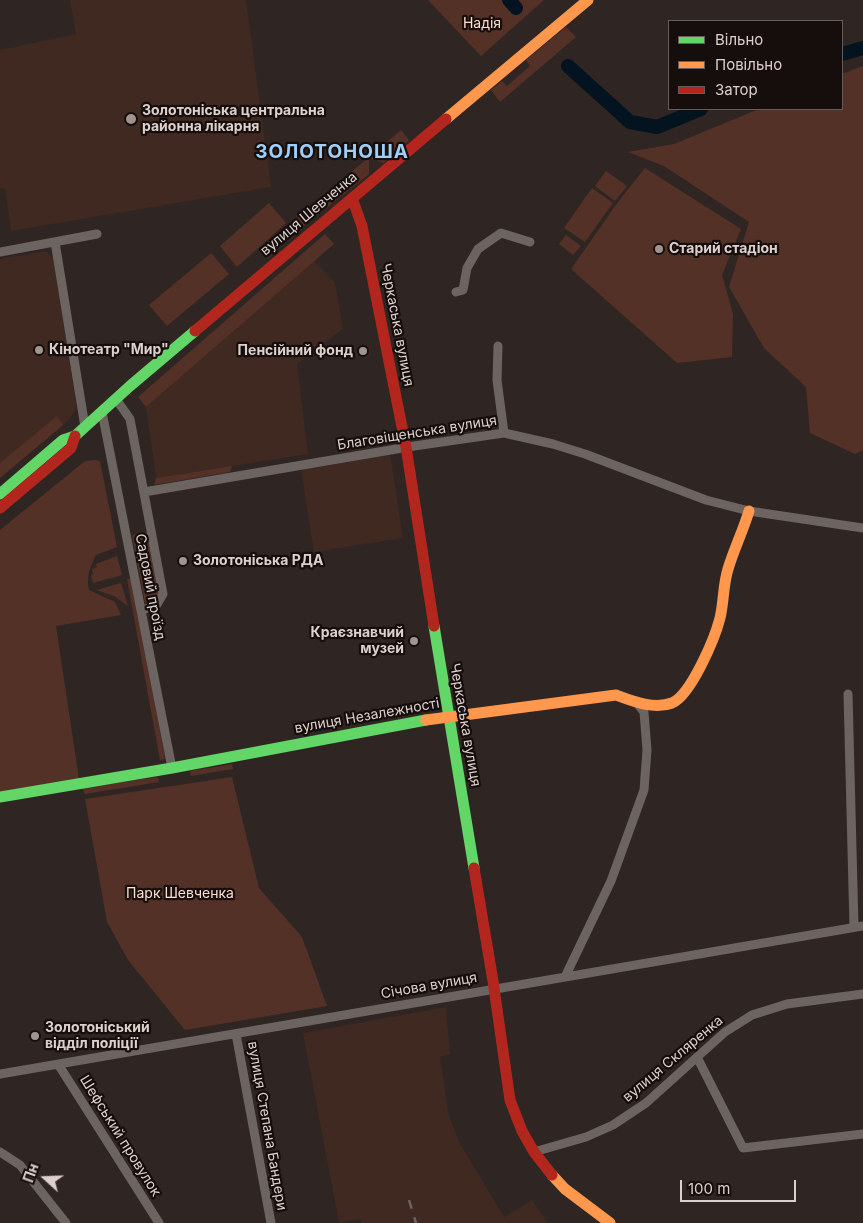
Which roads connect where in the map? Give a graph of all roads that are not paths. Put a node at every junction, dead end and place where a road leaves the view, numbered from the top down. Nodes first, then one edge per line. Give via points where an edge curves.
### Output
1 (588, 0) edge
2 (352, 198) junction
3 (97, 234) dead end
4 (55, 242) junction
5 (530, 242) dead end
6 (0, 252) edge
7 (456, 292) dead end
8 (498, 346) dead end
9 (116, 399) junction
10 (102, 412) junction
11 (85, 427) junction
12 (504, 433) junction
13 (75, 436) junction
14 (406, 447) junction
15 (144, 492) junction
16 (0, 494) edge
17 (0, 508) edge
18 (750, 511) junction
19 (863, 528) edge
20 (141, 610) junction
21 (848, 694) dead end
22 (636, 702) junction
23 (448, 716) junction
24 (172, 768) junction
25 (0, 797) edge
26 (859, 926) edge
27 (565, 977) junction
28 (494, 989) junction
29 (863, 994) edge
30 (236, 1034) junction
31 (697, 1057) junction
32 (58, 1064) junction
33 (0, 1074) edge
34 (863, 1134) edge
35 (0, 1152) edge
36 (534, 1152) junction
37 (66, 1223) edge
38 (159, 1223) edge
39 (270, 1223) edge
40 (610, 1223) edge

1 - 2 street, вулиця Шевченка
2 - 9 street, вулиця Шевченка
2 - 14 street, Черкаська вулиця via 362,226
3 - 4 street
4 - 6 street
4 - 11 street
5 - 7 street via 501,233 478,249 467,268 464,290
8 - 12 street via 497,380
9 - 10 street, вулиця Шевченка
9 - 15 street via 130,419
10 - 11 street, вулиця Шевченка
10 - 20 street, Садовий проїзд
11 - 13 street, вулиця Шевченка
12 - 14 street, Благовіщенська вулиця
12 - 18 street, Благовіщенська вулиця via 557,445 706,500
13 - 16 street, вулиця Шевченка via 63,440
13 - 17 street, вулиця Шевченка via 71,448
14 - 15 street, Благовіщенська вулиця
14 - 23 street, Черкаська вулиця
15 - 20 street via 163,594 156,606
18 - 19 street, Благовіщенська вулиця
18 - 22 street, вулиця Незалежності via 726,576 720,619 688,687 678,699 664,705
20 - 24 street, Садовий проїзд
21 - 26 street
22 - 23 street, вулиця Незалежності via 616,695
22 - 27 street via 644,712 647,750 644,790 611,881
23 - 24 street, вулиця Незалежності
23 - 28 street, Черкаська вулиця
24 - 25 street, вулиця Незалежності
26 - 27 street, Січова вулиця
27 - 28 street, Січова вулиця
28 - 30 street, Січова вулиця
28 - 36 street, Черкаська вулиця via 510,1100
29 - 31 street, вулиця Скляренка via 787,1004 752,1015 725,1032
30 - 32 street, Січова вулиця
30 - 39 street, вулиця Степана Бандери
31 - 34 street via 743,1148
31 - 36 street, вулиця Скляренка via 646,1103 613,1124 586,1137
32 - 33 street, Січова вулиця
32 - 38 street, Шефський провулок
35 - 37 street via 20,1165
36 - 40 street, Черкаська вулиця via 565,1189

